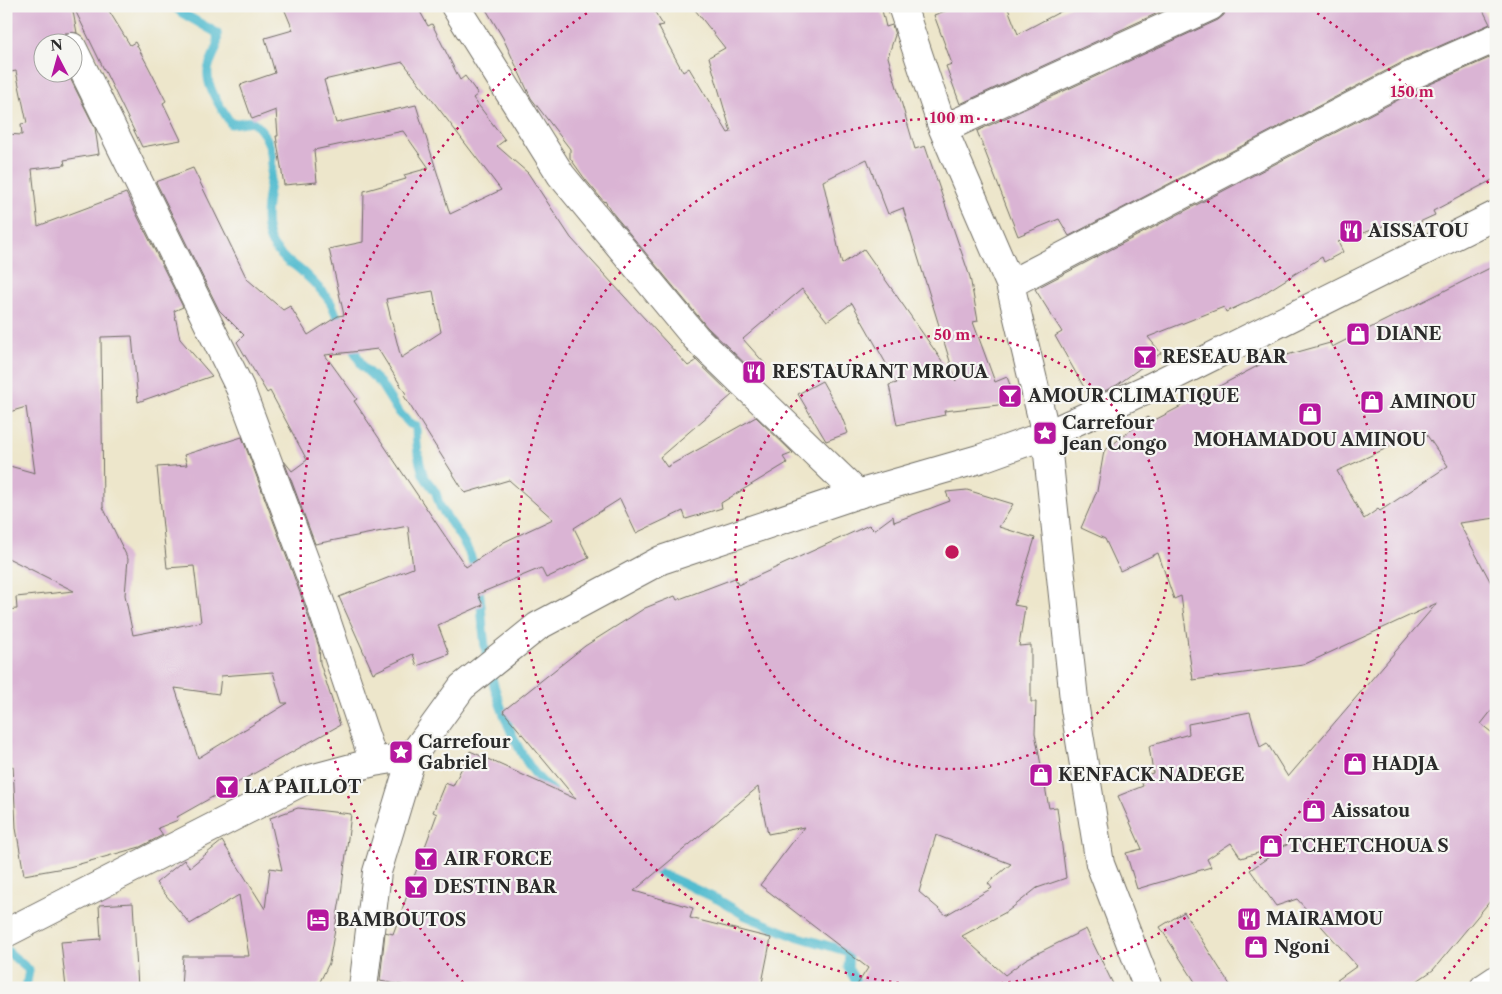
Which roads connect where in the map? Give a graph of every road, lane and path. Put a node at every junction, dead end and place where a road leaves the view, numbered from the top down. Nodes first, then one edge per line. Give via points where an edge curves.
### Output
1 (455, 6) edge
2 (902, 6) edge
3 (1211, 6) edge
4 (1496, 38) edge
5 (82, 66) edge
6 (943, 128) junction
7 (1496, 215) edge
8 (1010, 284) junction
9 (1046, 435) junction
10 (858, 494) junction
11 (412, 756) junction
12 (374, 762) junction
13 (7, 932) edge
14 (1496, 980) edge
15 (363, 988) edge
16 (1148, 988) edge
17 (1484, 988) edge

1 - 10 street via 561,176 696,338
2 - 6 street
3 - 6 street
4 - 8 street via 1410,76
5 - 12 street via 240,388 318,596
6 - 8 street
7 - 9 street via 1150,388
8 - 9 street
9 - 10 street
9 - 16 street via 1076,709 1100,864
10 - 11 street via 661,560 538,626 462,687
11 - 12 street
11 - 15 street via 377,872
12 - 13 street via 303,781
14 - 17 street

